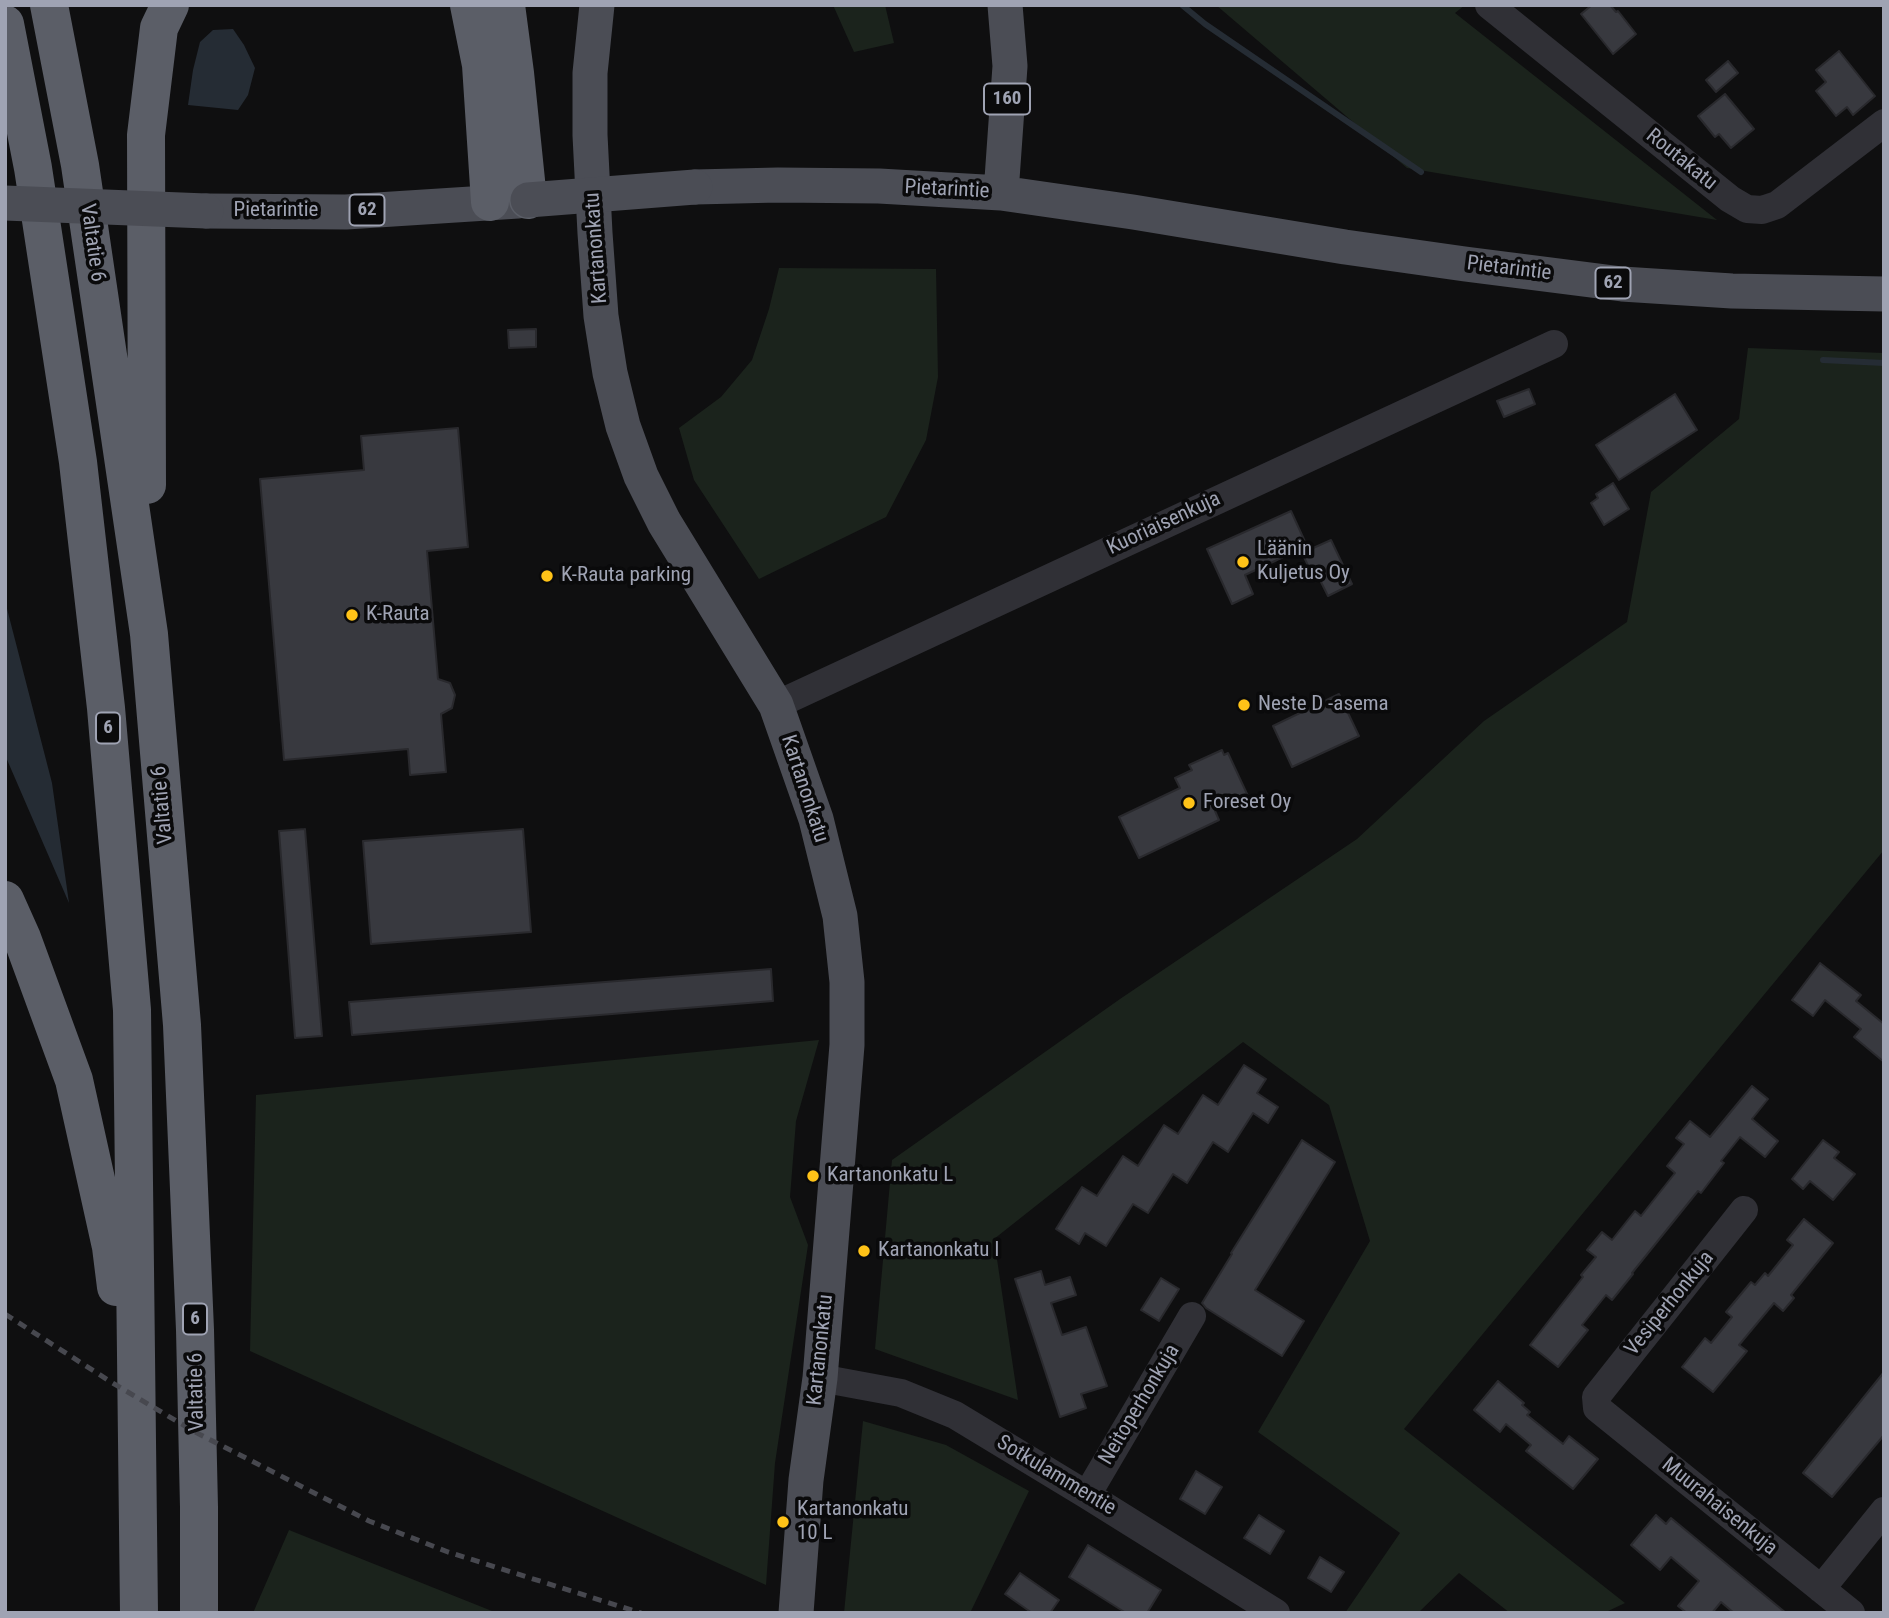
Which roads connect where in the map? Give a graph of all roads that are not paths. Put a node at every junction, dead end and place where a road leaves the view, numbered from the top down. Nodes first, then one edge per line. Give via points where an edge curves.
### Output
1 (49, 5) edge
2 (170, 5) edge
3 (470, 5) edge
4 (506, 5) edge
5 (597, 5) edge
6 (1005, 5) edge
7 (1500, 8) edge
8 (5, 24) edge
9 (1884, 123) edge
10 (1001, 193) junction
11 (528, 200) junction
12 (490, 202) junction
13 (5, 203) edge
14 (1884, 294) edge
15 (1554, 344) dead end
16 (149, 634) junction
17 (776, 705) junction
18 (5, 900) edge
19 (1744, 1210) dead end
20 (1192, 1316) dead end
21 (820, 1378) junction
22 (1596, 1397) joint
23 (137, 1438) junction
24 (1087, 1494) junction
25 (1884, 1511) edge
26 (1821, 1588) junction
27 (139, 1613) edge
28 (199, 1613) edge
29 (796, 1613) edge
30 (1276, 1613) edge
31 (1851, 1613) edge

1 - 16 highway, Valtatie 6 / 6 via 80,165
2 - 16 highway via 159,29 146,135
3 - 12 highway via 481,65
4 - 11 highway
5 - 17 main road, Kartanonkatu via 590,73 595,233 601,316 623,426 664,522
6 - 10 main road, 160 via 1010,66
7 - 9 street, Routakatu via 1719,191 1747,209 1777,205
8 - 23 highway, 6 via 33,168 76,449 106,708 132,1010
10 - 11 main road, Pietarintie / 62, bridge via 779,185
10 - 14 main road, Pietarintie / 62 via 1622,284
11 - 12 main road, Pietarintie / 62
12 - 13 main road, Pietarintie / 62, bridge via 346,212
15 - 17 street, Kuoriaisenkuja
16 - 28 highway, Valtatie 6 / 6 via 182,1025 195,1330
17 - 21 main road, Kartanonkatu via 816,819 840,916 847,982 847,1045
18 - 23 highway via 74,1080 111,1247
19 - 22 street, Vesiperhonkuja
20 - 24 street, Neitoperhonkuja
21 - 24 street, Sotkulammentie via 901,1393 955,1415
21 - 29 main road, Kartanonkatu via 806,1480
22 - 26 street, Muurahaisenkuja via 1597,1408
23 - 27 highway, 6
24 - 30 street, Sotkulammentie
25 - 26 street
26 - 31 street, Muurahaisenkuja

